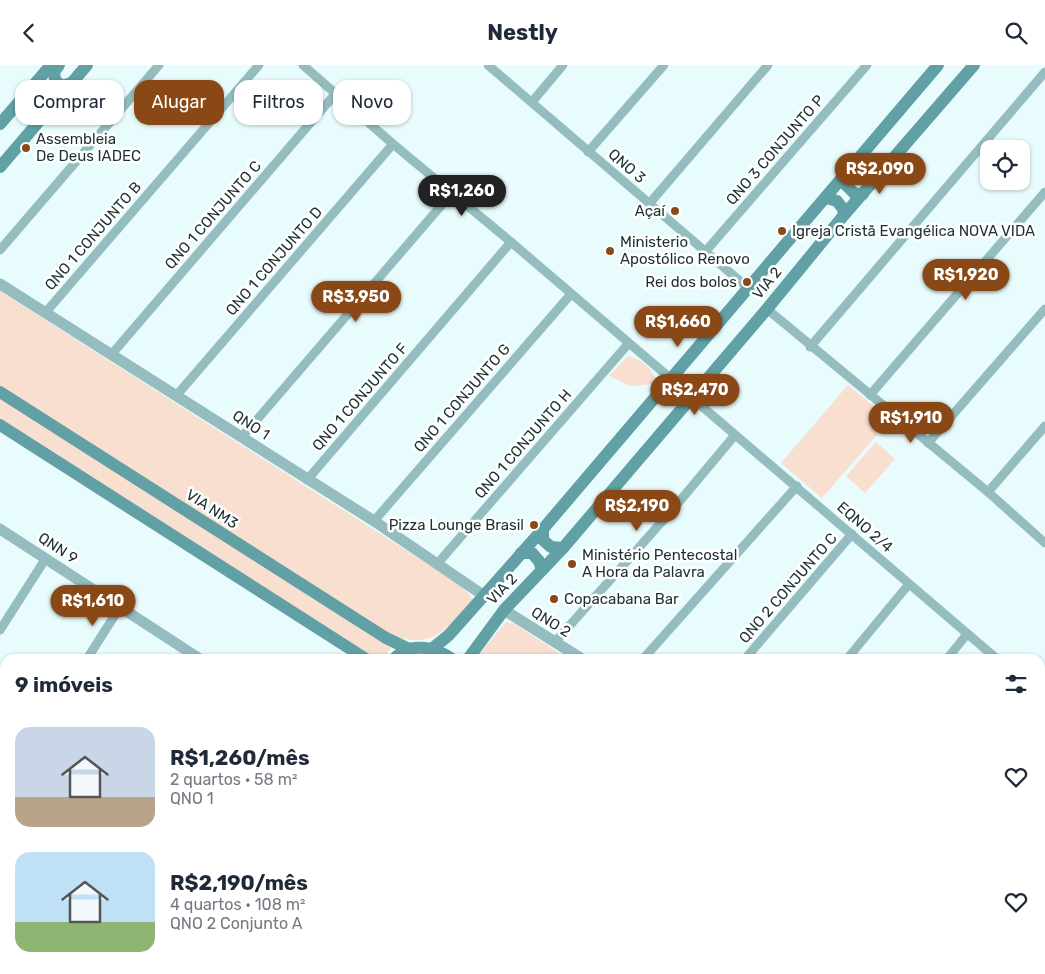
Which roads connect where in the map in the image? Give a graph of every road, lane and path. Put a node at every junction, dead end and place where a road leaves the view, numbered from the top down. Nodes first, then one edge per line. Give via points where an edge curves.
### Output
1 (51, 65) edge
2 (59, 65) edge
3 (87, 65) edge
4 (158, 65) edge
5 (259, 65) edge
6 (303, 65) edge
7 (488, 65) edge
8 (564, 65) edge
9 (664, 65) edge
10 (768, 65) edge
11 (867, 65) edge
12 (938, 65) edge
13 (974, 65) edge
14 (1045, 72) edge
15 (38, 80) edge
16 (55, 80) edge
17 (74, 80) edge
18 (333, 90) edge
19 (333, 96) edge
20 (532, 102) junction
21 (15, 106) edge
22 (0, 124) edge
23 (26, 125) edge
24 (36, 125) edge
25 (372, 125) edge
26 (393, 144) junction
27 (588, 152) junction
28 (0, 155) edge
29 (0, 167) edge
30 (845, 176) junction
31 (1045, 192) edge
32 (452, 193) junction
33 (863, 195) junction
34 (826, 198) junction
35 (649, 204) junction
36 (844, 215) junction
37 (511, 242) junction
38 (0, 250) edge
39 (705, 252) junction
40 (0, 284) edge
41 (748, 288) junction
42 (571, 294) junction
43 (767, 309) junction
44 (1045, 309) edge
45 (46, 312) junction
46 (628, 344) junction
47 (810, 347) junction
48 (111, 355) junction
49 (670, 378) junction
50 (0, 392) edge
51 (870, 395) junction
52 (176, 396) junction
53 (691, 397) junction
54 (0, 425) edge
55 (1045, 426) edge
56 (735, 435) junction
57 (242, 437) junction
58 (928, 443) junction
59 (307, 480) junction
60 (797, 486) junction
61 (988, 492) junction
62 (374, 521) junction
63 (0, 529) edge
64 (543, 529) junction
65 (852, 534) junction
66 (1045, 543) edge
67 (563, 548) junction
68 (522, 553) junction
69 (46, 558) junction
70 (438, 563) junction
71 (542, 570) junction
72 (909, 584) junction
73 (484, 595) junction
74 (120, 607) junction
75 (504, 610) junction
76 (0, 630) edge
77 (967, 634) junction
78 (555, 642) junction
79 (434, 648) junction
80 (410, 649) junction
81 (90, 654) edge
82 (191, 654) edge
83 (358, 654) edge
84 (402, 654) edge
85 (444, 654) edge
86 (472, 654) edge
87 (574, 654) edge
88 (647, 654) edge
89 (749, 654) edge
90 (851, 654) edge
91 (951, 654) edge
92 (990, 654) edge

1 - 15 main road
2 - 16 main road via 54,72
3 - 17 main road
4 - 38 street
5 - 45 street, QNO 1 CONJUNTO B
6 - 18 street
7 - 20 street, QNO 3
8 - 20 street
9 - 27 street
10 - 35 street
11 - 39 street, QNO 3 CONJUNTO P
12 - 30 main road, VIA 2
13 - 33 main road, VIA 2
14 - 47 street
19 - 48 street, QNO 1 CONJUNTO C
20 - 27 street, QNO 3
21 - 22 main road
23 - 28 main road
24 - 29 main road
25 - 26 street
26 - 32 street
26 - 52 street, QNO 1 CONJUNTO D
27 - 35 street, QNO 3
30 - 33 main road via 846,185 854,194
30 - 34 main road, VIA 2
31 - 51 street
32 - 37 street
32 - 57 street
33 - 36 main road, VIA 2
34 - 36 main road via 838,201
34 - 41 main road, VIA 2
35 - 39 street, QNO 3
36 - 43 main road, VIA 2
37 - 42 street
37 - 59 street, QNO 1 CONJUNTO F
39 - 41 street, QNO 3
40 - 45 street, QNO 1
41 - 49 main road, VIA 2
42 - 46 street
42 - 62 street, QNO 1 CONJUNTO G
43 - 47 street
43 - 53 main road, VIA 2
44 - 58 street
45 - 48 street, QNO 1
46 - 49 street
46 - 70 street, QNO 1 CONJUNTO H
47 - 51 street
48 - 52 street, QNO 1
49 - 64 main road, VIA 2
50 - 80 main road, VIA NM3 via 386,639
51 - 58 street
52 - 57 street, QNO 1
53 - 56 street, EQNO 2/4
53 - 67 main road, VIA 2
54 - 83 main road
55 - 61 street
56 - 60 street, EQNO 2/4
56 - 78 street
57 - 59 street, QNO 1
58 - 61 street
59 - 62 street, QNO 1
60 - 65 street, EQNO 2/4
60 - 88 street
61 - 66 street
62 - 70 street, QNO 1
63 - 69 street, QNN 9
64 - 67 main road via 543,540 550,547
64 - 68 main road, VIA 2
65 - 72 street, EQNO 2/4
65 - 89 street, QNO 2 CONJUNTO C
67 - 71 main road, VIA 2
68 - 71 main road via 532,553
68 - 73 main road, VIA 2
69 - 74 street, QNN 9
69 - 76 street
70 - 73 street, QNO 1
71 - 75 main road, VIA 2
72 - 77 street, EQNO 2/4
72 - 90 street
73 - 79 main road, VIA 2
74 - 81 street
74 - 82 street, QNN 9
75 - 78 street, QNO 2
75 - 86 main road, VIA 2
77 - 91 street
77 - 92 street, EQNO 2/4
78 - 87 street, QNO 2
79 - 80 main road
79 - 85 main road
80 - 84 main road

